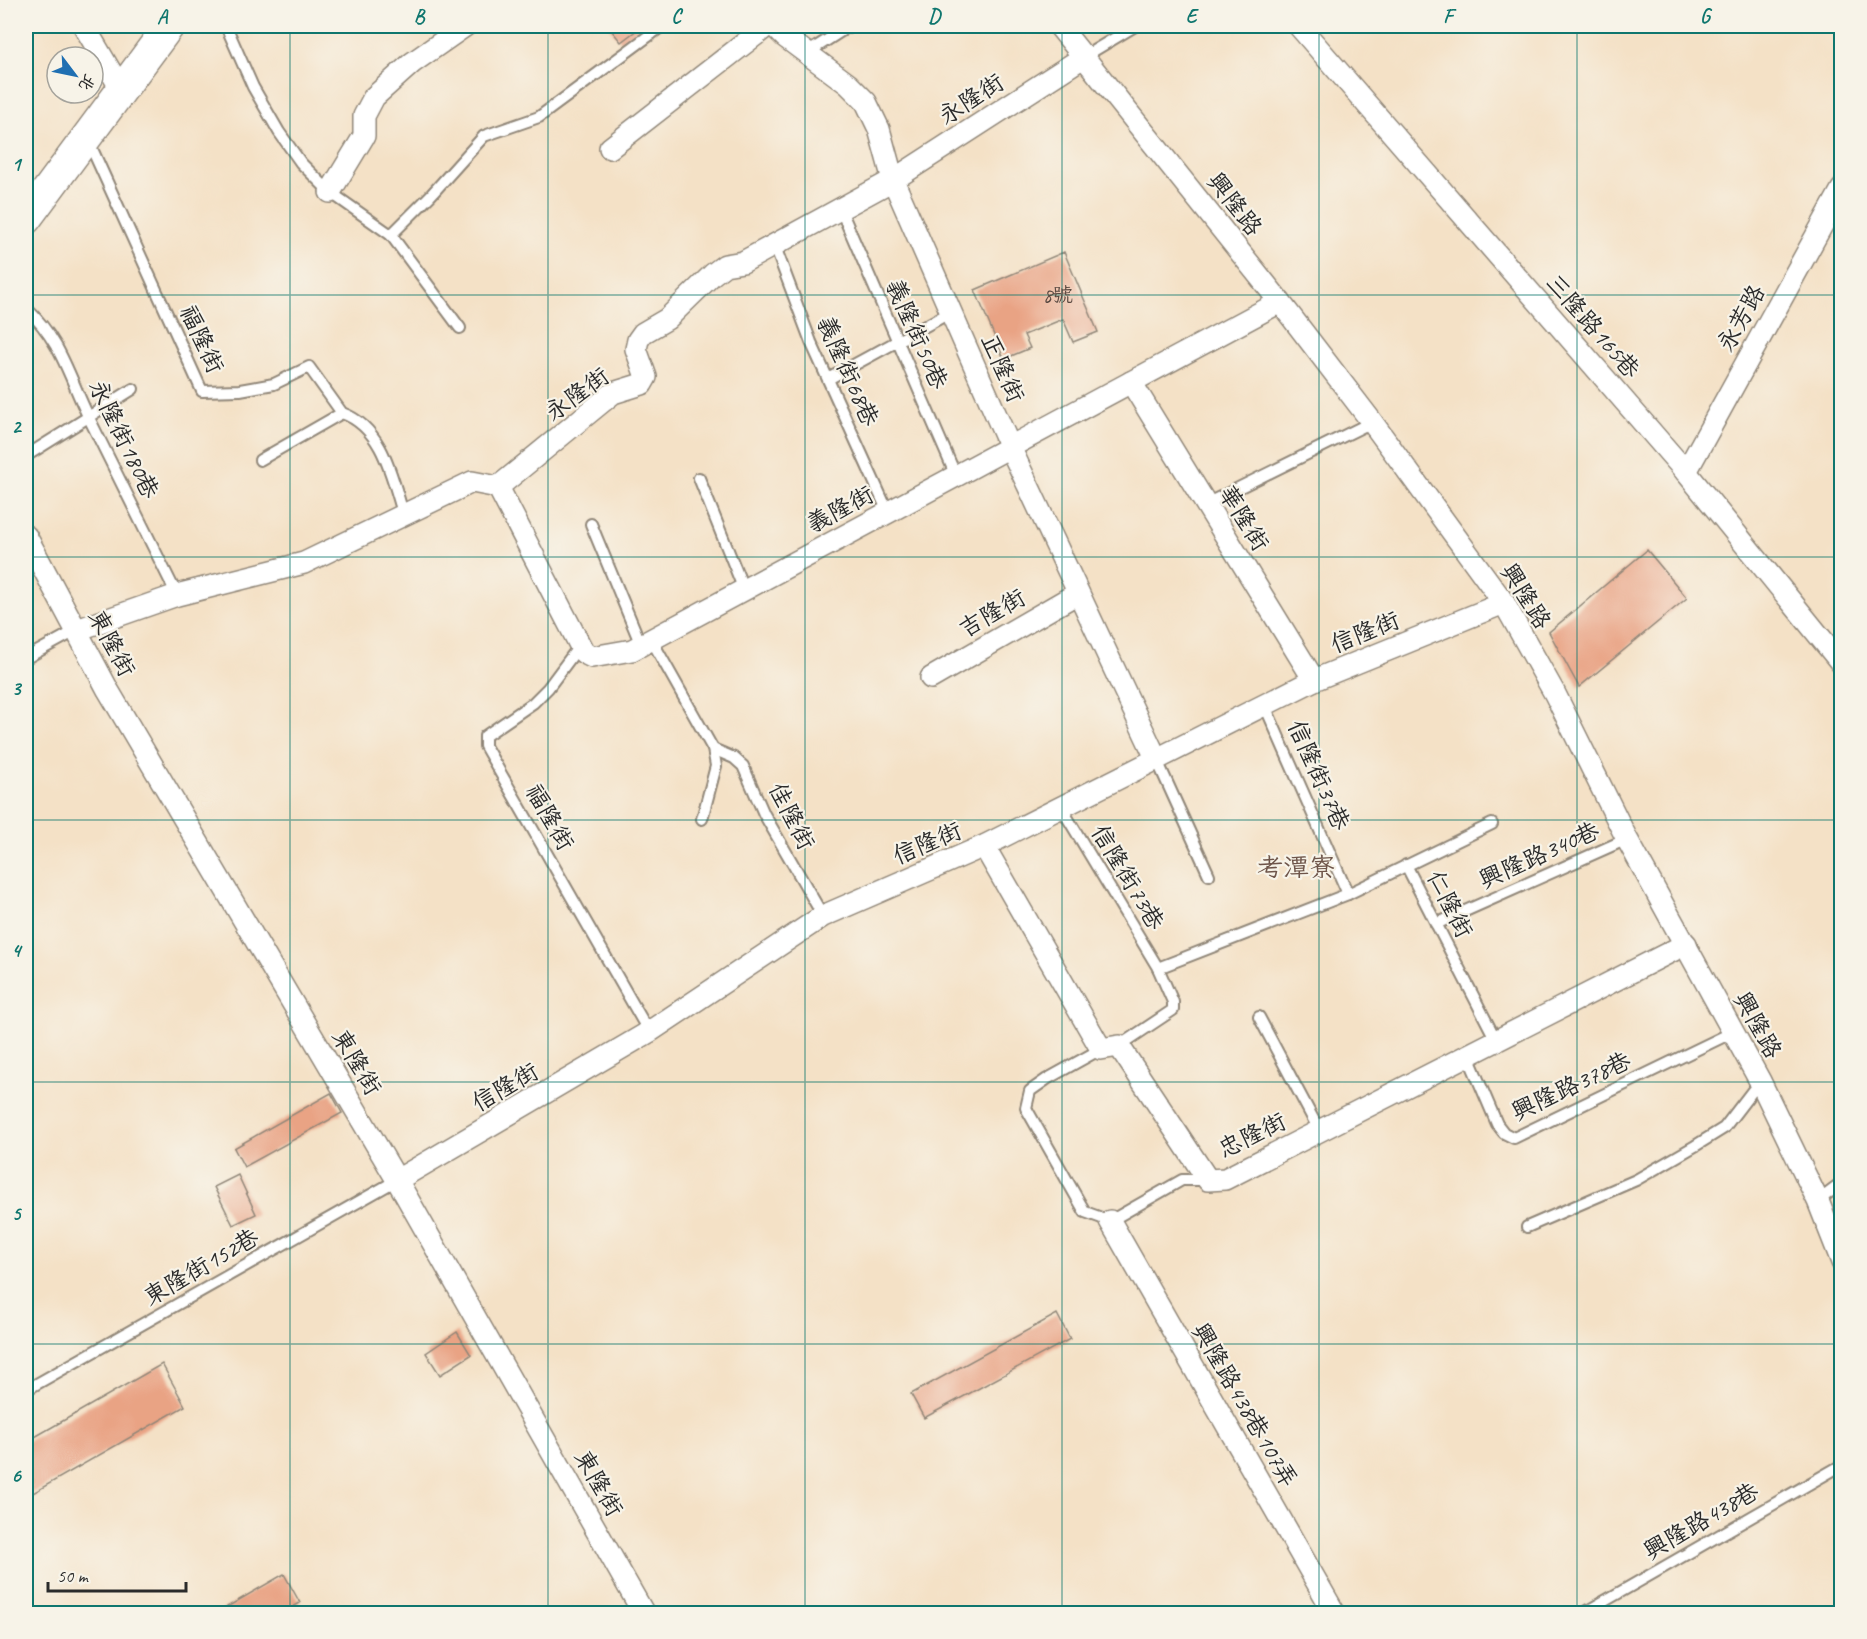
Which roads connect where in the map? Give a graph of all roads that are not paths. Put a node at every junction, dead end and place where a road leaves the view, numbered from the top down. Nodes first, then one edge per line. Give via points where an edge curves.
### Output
1 (84, 26) edge
2 (169, 26) edge
3 (226, 26) edge
4 (465, 26) edge
5 (662, 26) edge
6 (767, 26) edge
7 (774, 26) edge
8 (849, 26) edge
9 (1059, 26) edge
10 (1135, 26) edge
11 (1299, 26) edge
12 (807, 53) junction
13 (1085, 56) junction
14 (121, 89) junction
15 (86, 136) junction
16 (610, 148) dead end
17 (893, 180) junction
18 (1842, 189) edge
19 (330, 192) junction
20 (840, 208) junction
21 (26, 219) edge
22 (391, 235) junction
23 (774, 244) junction
24 (1280, 302) junction
25 (26, 308) edge
26 (951, 312) junction
27 (460, 328) dead end
28 (898, 341) junction
29 (828, 379) junction
30 (1131, 382) junction
31 (133, 389) dead end
32 (342, 413) junction
33 (88, 416) junction
34 (1372, 422) junction
35 (1010, 447) junction
36 (26, 456) edge
37 (260, 460) dead end
38 (1686, 472) junction
39 (956, 476) junction
40 (699, 478) dead end
41 (498, 487) junction
42 (1206, 504) junction
43 (888, 512) junction
44 (404, 516) junction
45 (591, 525) dead end
46 (26, 536) edge
47 (744, 590) junction
48 (1078, 593) junction
49 (177, 595) junction
50 (1504, 603) junction
51 (77, 630) junction
52 (646, 642) junction
53 (580, 645) junction
54 (26, 658) edge
55 (1842, 664) edge
56 (931, 678) dead end
57 (1314, 680) junction
58 (1265, 706) junction
59 (713, 749) junction
60 (1156, 758) junction
61 (1061, 807) junction
62 (702, 819) dead end
63 (1492, 824) dead end
64 (1627, 839) junction
65 (984, 846) junction
66 (1406, 865) junction
67 (1209, 875) dead end
68 (1348, 894) junction
69 (823, 916) junction
70 (1437, 924) junction
71 (1686, 944) junction
72 (1158, 968) junction
73 (1259, 1017) dead end
74 (649, 1032) junction
75 (1733, 1032) junction
76 (1497, 1042) junction
77 (1110, 1048) junction
78 (1468, 1056) junction
79 (1760, 1081) junction
80 (1319, 1130) junction
81 (397, 1180) junction
82 (1208, 1180) junction
83 (1842, 1184) edge
84 (1818, 1201) junction
85 (1110, 1221) junction
86 (1527, 1227) dead end
87 (1842, 1262) edge
88 (26, 1390) edge
89 (1842, 1465) edge
90 (644, 1614) edge
91 (1335, 1614) edge
92 (1582, 1614) edge

1 - 14 street
2 - 14 street
3 - 19 lane via 253,87 279,132 301,163
4 - 19 street via 412,63 374,97 364,116 364,136
5 - 22 lane via 540,117 484,136
6 - 16 street
7 - 12 street, 正隆街
8 - 12 lane
9 - 13 street, 興隆路
10 - 13 lane
11 - 38 street, 三隆路165巷
12 - 17 street, 正隆街 via 866,102 879,129
13 - 17 street, 永隆街
13 - 24 street, 興隆路
14 - 15 street
15 - 21 street
15 - 32 lane, 福隆街 via 202,391 274,384 309,367
17 - 20 street, 永隆街
17 - 26 street, 正隆街
18 - 38 street, 永芳路
19 - 22 lane
20 - 23 street, 永隆街
20 - 28 lane, 義隆街50巷
22 - 27 lane
23 - 29 lane, 義隆街68巷
23 - 41 street, 永隆街 via 742,262 725,265 667,319 643,333 636,349 646,377 642,384 614,393
24 - 30 street, 義隆街
24 - 34 street, 興隆路
25 - 33 lane, 永隆街180巷 via 57,346
26 - 28 lane
26 - 35 street, 正隆街
28 - 29 lane
28 - 39 lane, 義隆街50巷
29 - 43 lane, 義隆街68巷
30 - 35 street, 義隆街
30 - 42 street, 華隆街
31 - 33 lane
32 - 37 lane
32 - 44 lane, 福隆街 via 372,435 385,456
33 - 36 lane
33 - 49 lane, 永隆街180巷
34 - 42 lane
34 - 50 street, 興隆路
35 - 39 street, 義隆街
35 - 48 street, 正隆街
38 - 55 street, 三隆路165巷
39 - 43 street, 義隆街
40 - 47 lane
41 - 44 street via 472,482
41 - 53 street
42 - 57 street, 華隆街
43 - 47 street, 義隆街
44 - 49 street via 304,563
45 - 52 lane
46 - 51 street, 東隆街
47 - 52 street, 義隆街
48 - 56 street, 吉隆街
48 - 60 street, 正隆街
49 - 51 street
50 - 57 street, 信隆街
50 - 64 street, 興隆路
51 - 54 lane
51 - 81 street, 東隆街 via 108,690
52 - 53 street, 義隆街 via 632,650 592,657
52 - 59 lane
53 - 74 lane, 福隆街 via 533,703 485,736 485,746
57 - 58 street, 信隆街
58 - 60 street, 信隆街
58 - 68 lane, 信隆街37巷
59 - 62 lane via 716,766
59 - 69 lane, 佳隆街 via 743,766 764,814
60 - 61 street, 信隆街
60 - 67 lane
61 - 65 street, 信隆街
61 - 72 lane, 信隆街73巷
63 - 66 lane
64 - 70 lane, 興隆路340巷
64 - 71 street, 興隆路
65 - 69 street, 信隆街
65 - 77 street, 忠隆街
66 - 68 lane, 仁隆街
66 - 70 lane, 仁隆街
68 - 72 lane, 仁隆街
69 - 74 street, 信隆街
70 - 76 lane, 仁隆街
71 - 75 street, 興隆路
71 - 76 street, 忠隆街
72 - 77 lane, 信隆街73巷 via 1173,1010
73 - 80 lane
74 - 81 street, 信隆街
75 - 78 lane, 興隆路378巷 via 1514,1138 1497,1124
75 - 79 street, 興隆路
76 - 78 street, 忠隆街
77 - 82 street, 忠隆街
77 - 85 lane via 1047,1079 1030,1092 1026,1108 1085,1212
78 - 80 street, 忠隆街
79 - 84 street, 興隆路
79 - 86 lane via 1724,1128 1636,1180
80 - 82 street, 忠隆街 via 1225,1179
81 - 88 lane, 東隆街152巷
81 - 90 street, 東隆街
82 - 85 lane via 1182,1180
83 - 84 lane
84 - 87 street, 興隆路
85 - 91 street, 興隆路438巷107弄
89 - 92 lane, 興隆路438巷

